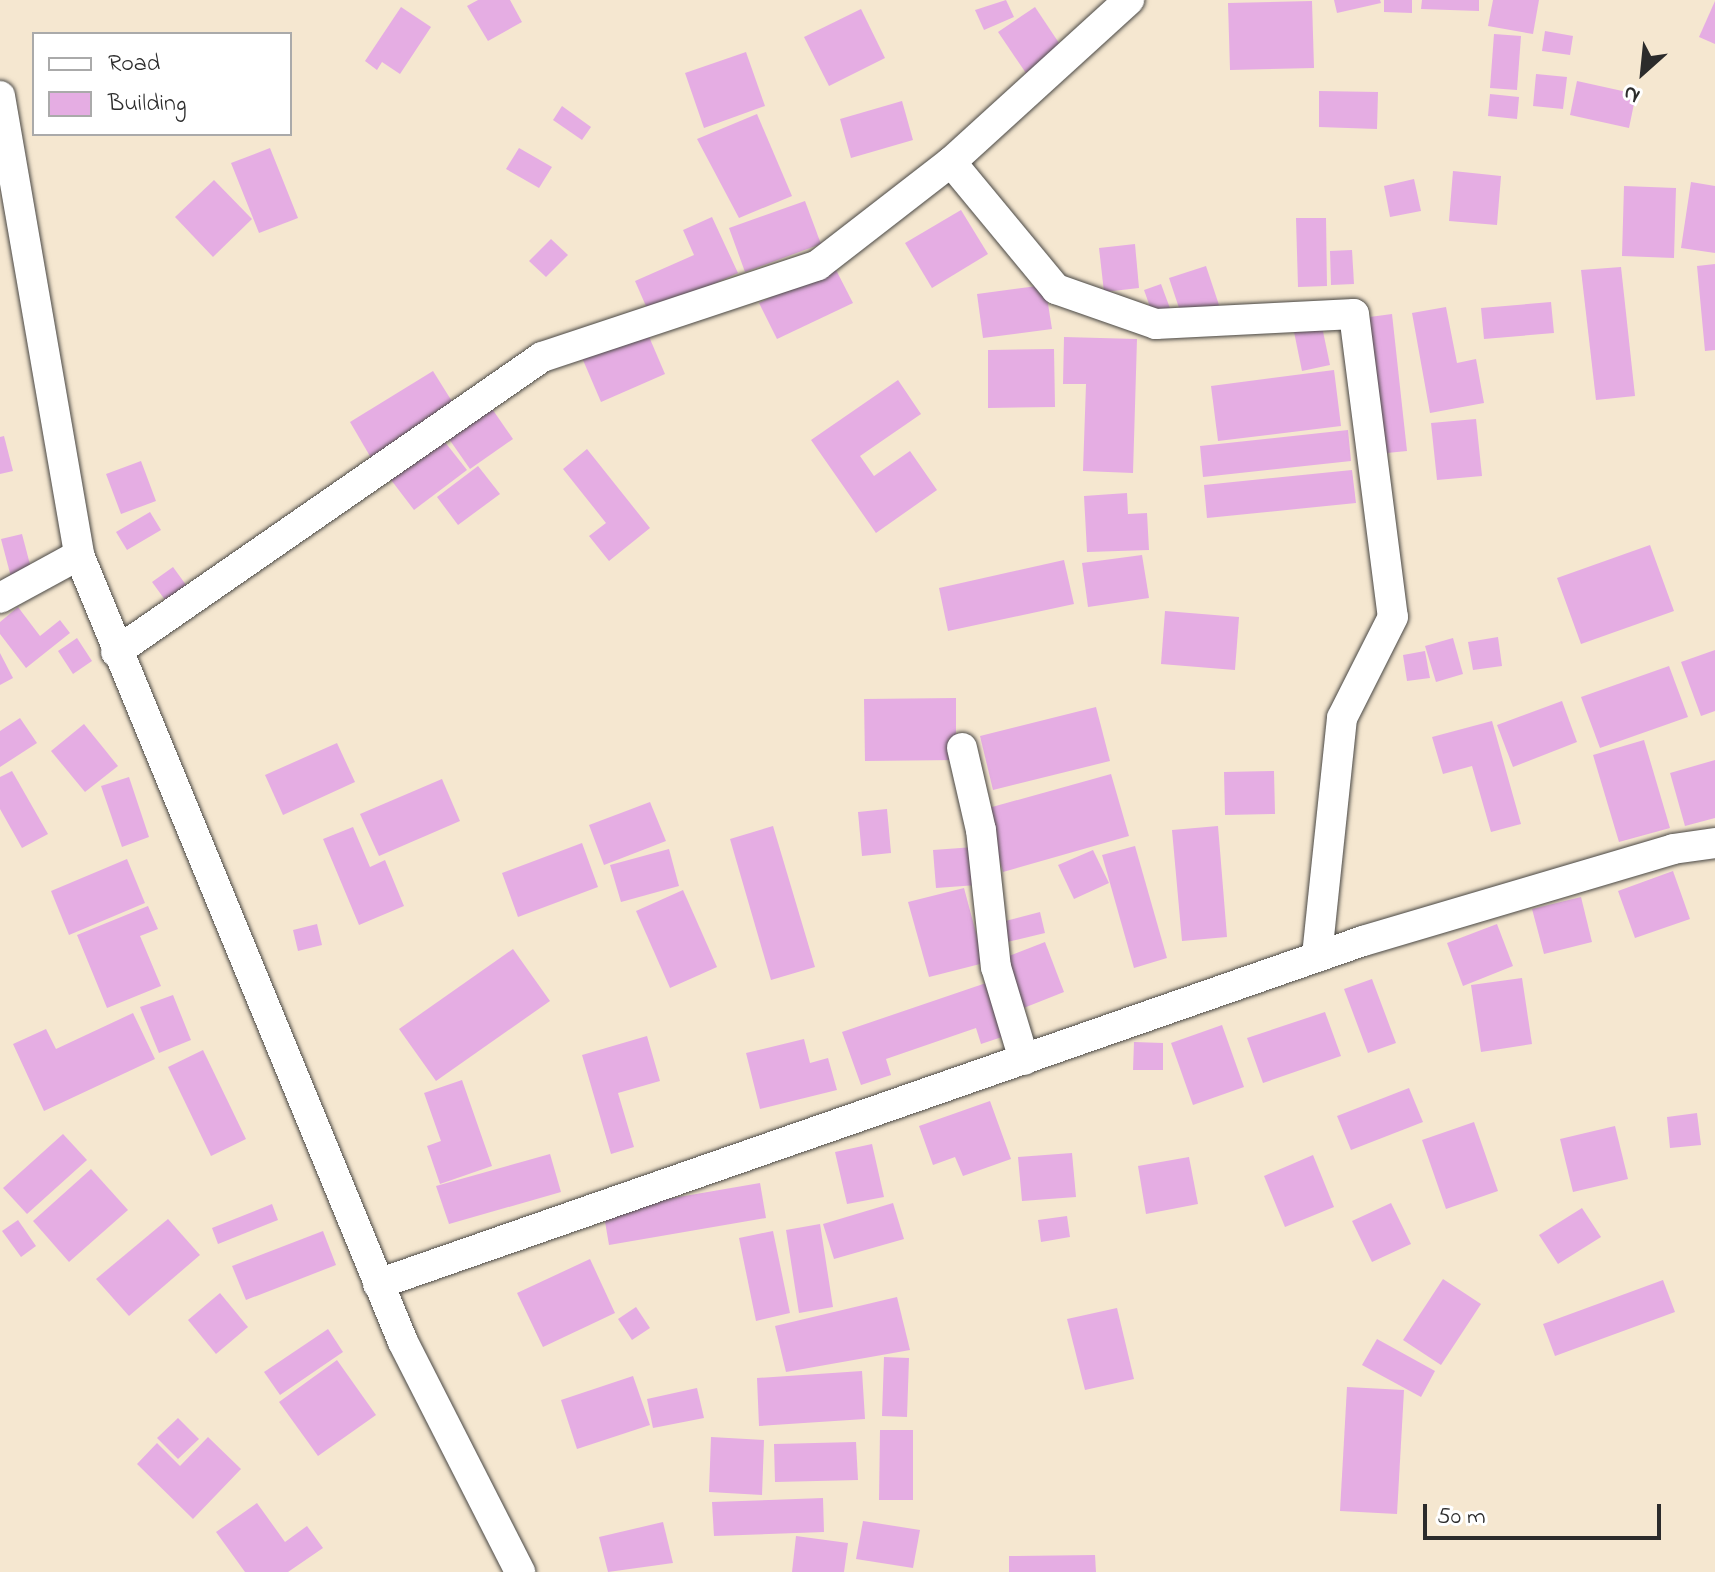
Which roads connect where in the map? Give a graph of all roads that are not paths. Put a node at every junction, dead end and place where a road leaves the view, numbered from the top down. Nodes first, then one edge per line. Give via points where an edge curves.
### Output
1 (1129, 0) edge
2 (0, 96) edge
3 (951, 162) junction
4 (79, 555) junction
5 (0, 598) edge
6 (116, 652) junction
7 (962, 748) dead end
8 (1715, 843) edge
9 (1317, 957) junction
10 (1024, 1060) junction
11 (378, 1284) junction
12 (520, 1572) edge

1 - 3 street
2 - 4 street
3 - 6 street via 818,265 542,357
3 - 9 street via 1056,289 1156,324 1354,314 1393,617 1342,718
4 - 5 street
4 - 6 street
6 - 11 street
7 - 10 street via 981,830 996,967
8 - 9 street via 1673,849
9 - 10 street
10 - 11 street
11 - 12 street

